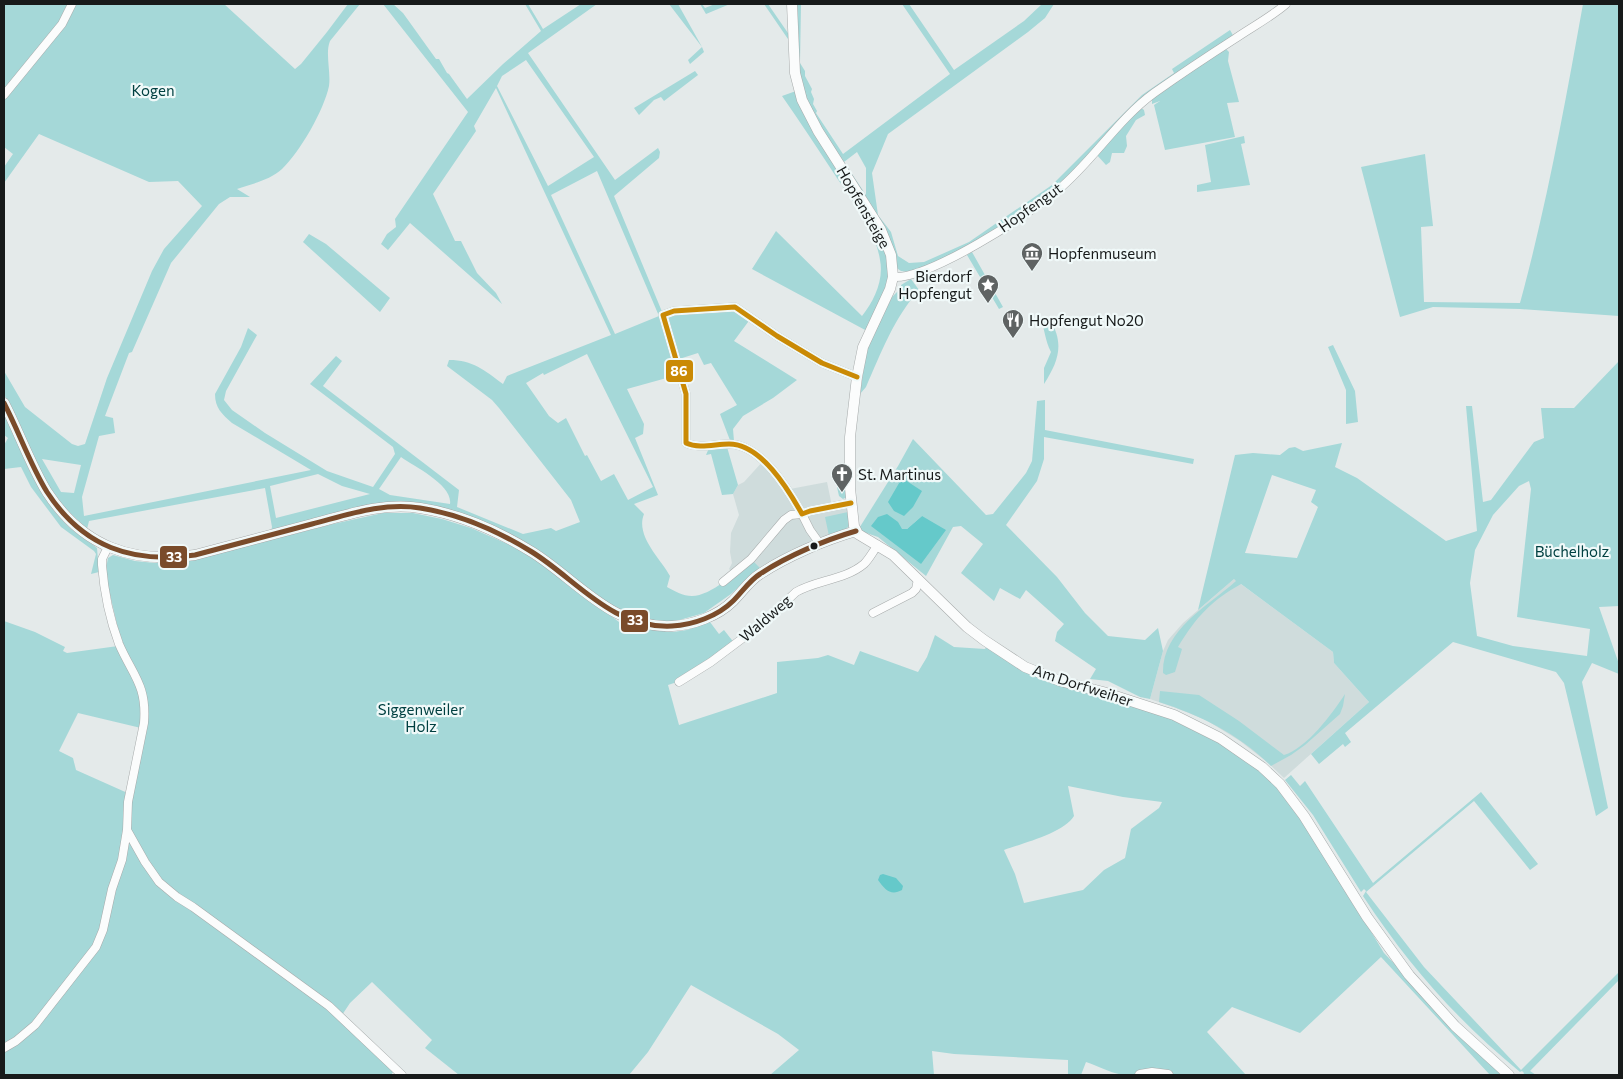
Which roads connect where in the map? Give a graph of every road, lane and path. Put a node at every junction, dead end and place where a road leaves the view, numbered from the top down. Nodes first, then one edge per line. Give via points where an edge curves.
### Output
1 (72, 4) edge
2 (792, 4) edge
3 (1286, 4) edge
4 (4, 95) edge
5 (892, 278) junction
6 (857, 377) junction
7 (4, 403) edge
8 (852, 503) junction
9 (802, 514) junction
10 (856, 531) junction
11 (820, 544) junction
12 (878, 545) junction
13 (108, 547) junction
14 (918, 579) junction
15 (723, 582) dead end
16 (873, 612) dead end
17 (679, 682) dead end
18 (127, 830) junction
19 (4, 1048) edge
20 (402, 1075) edge
21 (1140, 1075) edge
22 (1168, 1075) edge
23 (1509, 1075) edge

1 - 4 street via 62,24
2 - 5 street, Hopfensteige via 795,73 802,100 885,238 893,263
3 - 5 street, Hopfengut via 1144,101 1048,198 949,259 910,275
5 - 6 street, Hopfensteige via 890,290 863,347
6 - 8 street, Hopfensteige via 849,455
6 - 9 street via 822,363 735,307 674,311 664,315 684,382 686,443 706,446 730,444 745,448 777,474
7 - 13 street via 38,476 56,504 77,526
8 - 9 street
8 - 10 street, Hopfensteige
9 - 11 street
9 - 15 street via 791,515 784,520 751,559
10 - 11 street
10 - 12 street, Am Dorfweiher
11 - 13 street via 758,574 732,602 710,616 689,624 669,626 628,620 610,611 554,567 513,541 468,520 420,508 394,506 362,511 174,558 133,555
12 - 14 street, Am Dorfweiher via 901,561
12 - 17 street, Waldweg via 863,565 796,592 763,623
13 - 18 street via 102,565 110,610 119,643 140,685 145,712 128,802
14 - 16 street via 912,592
14 - 23 street, Am Dorfweiher via 972,631 1025,667 1188,721 1262,767 1280,784 1304,816 1390,951 1442,1013
18 - 19 street via 104,930 96,947 35,1025
18 - 20 street via 159,882 329,1006
21 - 22 street

